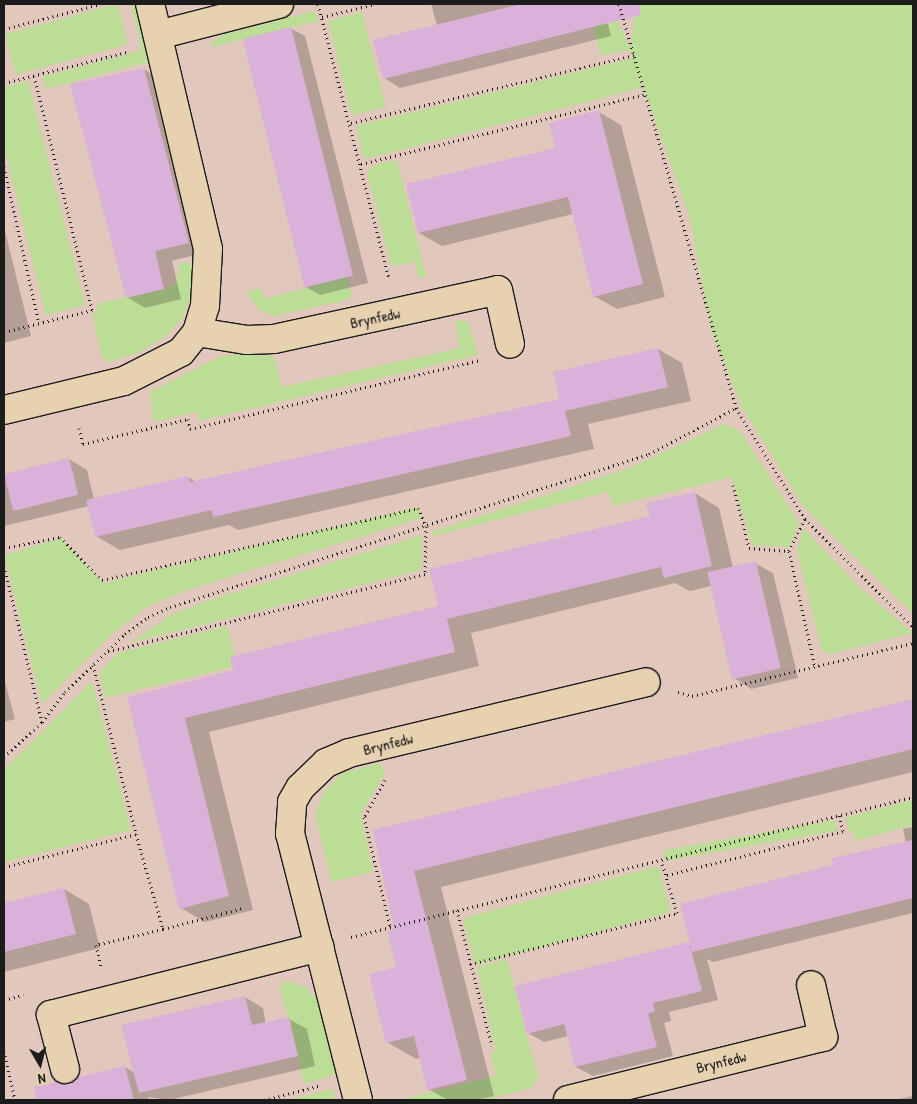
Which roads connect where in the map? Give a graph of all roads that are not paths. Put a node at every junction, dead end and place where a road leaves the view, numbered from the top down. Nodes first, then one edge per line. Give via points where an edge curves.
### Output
1 (150, 4) edge
2 (279, 4) edge
3 (158, 35) junction
4 (196, 332) junction
5 (510, 344) road end
6 (4, 410) edge
7 (646, 682) road end
8 (320, 947) junction
9 (812, 985) dead end
10 (65, 1069) dead end
11 (355, 1089) edge
12 (568, 1100) edge

1 - 3 street
2 - 3 street
3 - 4 street via 208,249 205,306
4 - 5 street, Brynfedw via 247,340 274,339 498,290
4 - 6 street via 181,352 124,381
7 - 8 street, Brynfedw via 379,746 326,763 300,788 292,802 290,834
8 - 10 street via 51,1015
8 - 11 street, Brynfedw
9 - 12 street, Brynfedw via 823,1037

